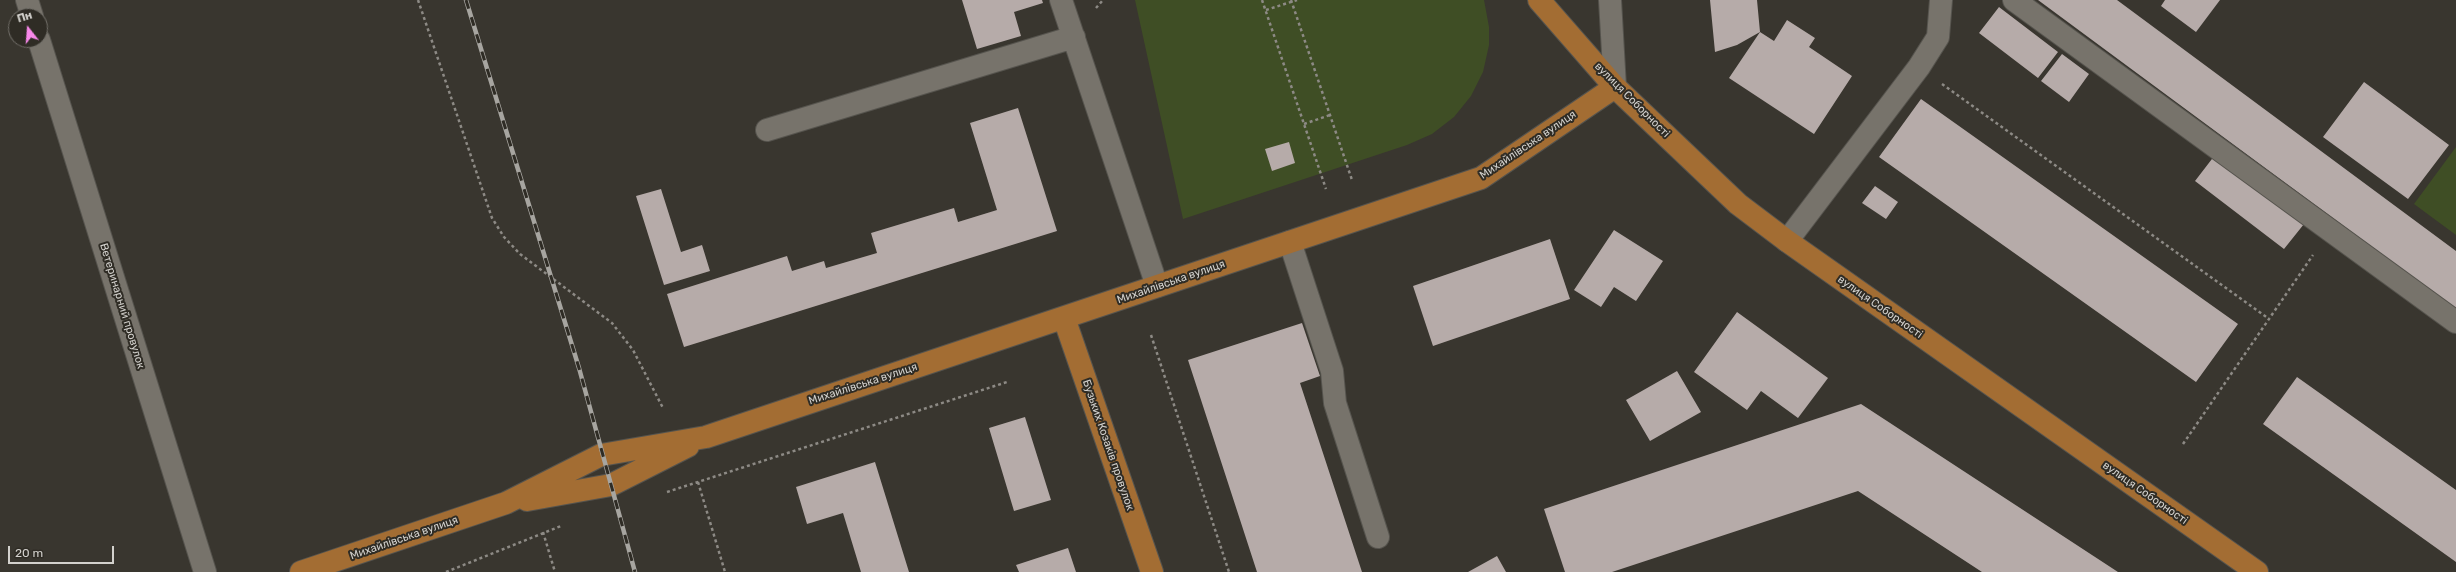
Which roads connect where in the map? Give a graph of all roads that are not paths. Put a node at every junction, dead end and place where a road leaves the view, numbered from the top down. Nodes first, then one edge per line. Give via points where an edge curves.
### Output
1 (1061, 0) edge
2 (1539, 0) edge
3 (1610, 0) edge
4 (1941, 0) edge
5 (2014, 0) edge
6 (1074, 37) junction
7 (41, 48) edge
8 (1615, 86) junction
9 (767, 130) dead end
10 (1786, 241) junction
11 (1290, 242) junction
12 (1157, 286) junction
13 (1064, 318) junction
14 (2456, 322) edge
15 (706, 437) junction
16 (506, 503) junction
17 (1378, 537) dead end
18 (205, 572) edge
19 (301, 572) edge
20 (1152, 572) edge
21 (2257, 572) edge

1 - 6 street
2 - 8 main road, вулиця Соборності
3 - 8 street
4 - 10 street via 1938,37 1919,67
5 - 14 street
6 - 9 street
6 - 12 street
7 - 18 street, Ветеринарний провулок
8 - 10 main road, вулиця Соборності via 1738,204
8 - 11 main road, Михайлівська вулиця via 1481,178
10 - 21 main road, вулиця Соборності
11 - 12 main road, Михайлівська вулиця
11 - 17 street via 1332,371 1335,403
12 - 13 main road, Михайлівська вулиця
13 - 15 main road, Михайлівська вулиця
13 - 20 main road, Бузьких Козаків провулок
15 - 16 main road, Михайлівська вулиця via 601,455
15 - 16 main road, Михайлівська вулиця via 611,485
16 - 19 main road, Михайлівська вулиця

